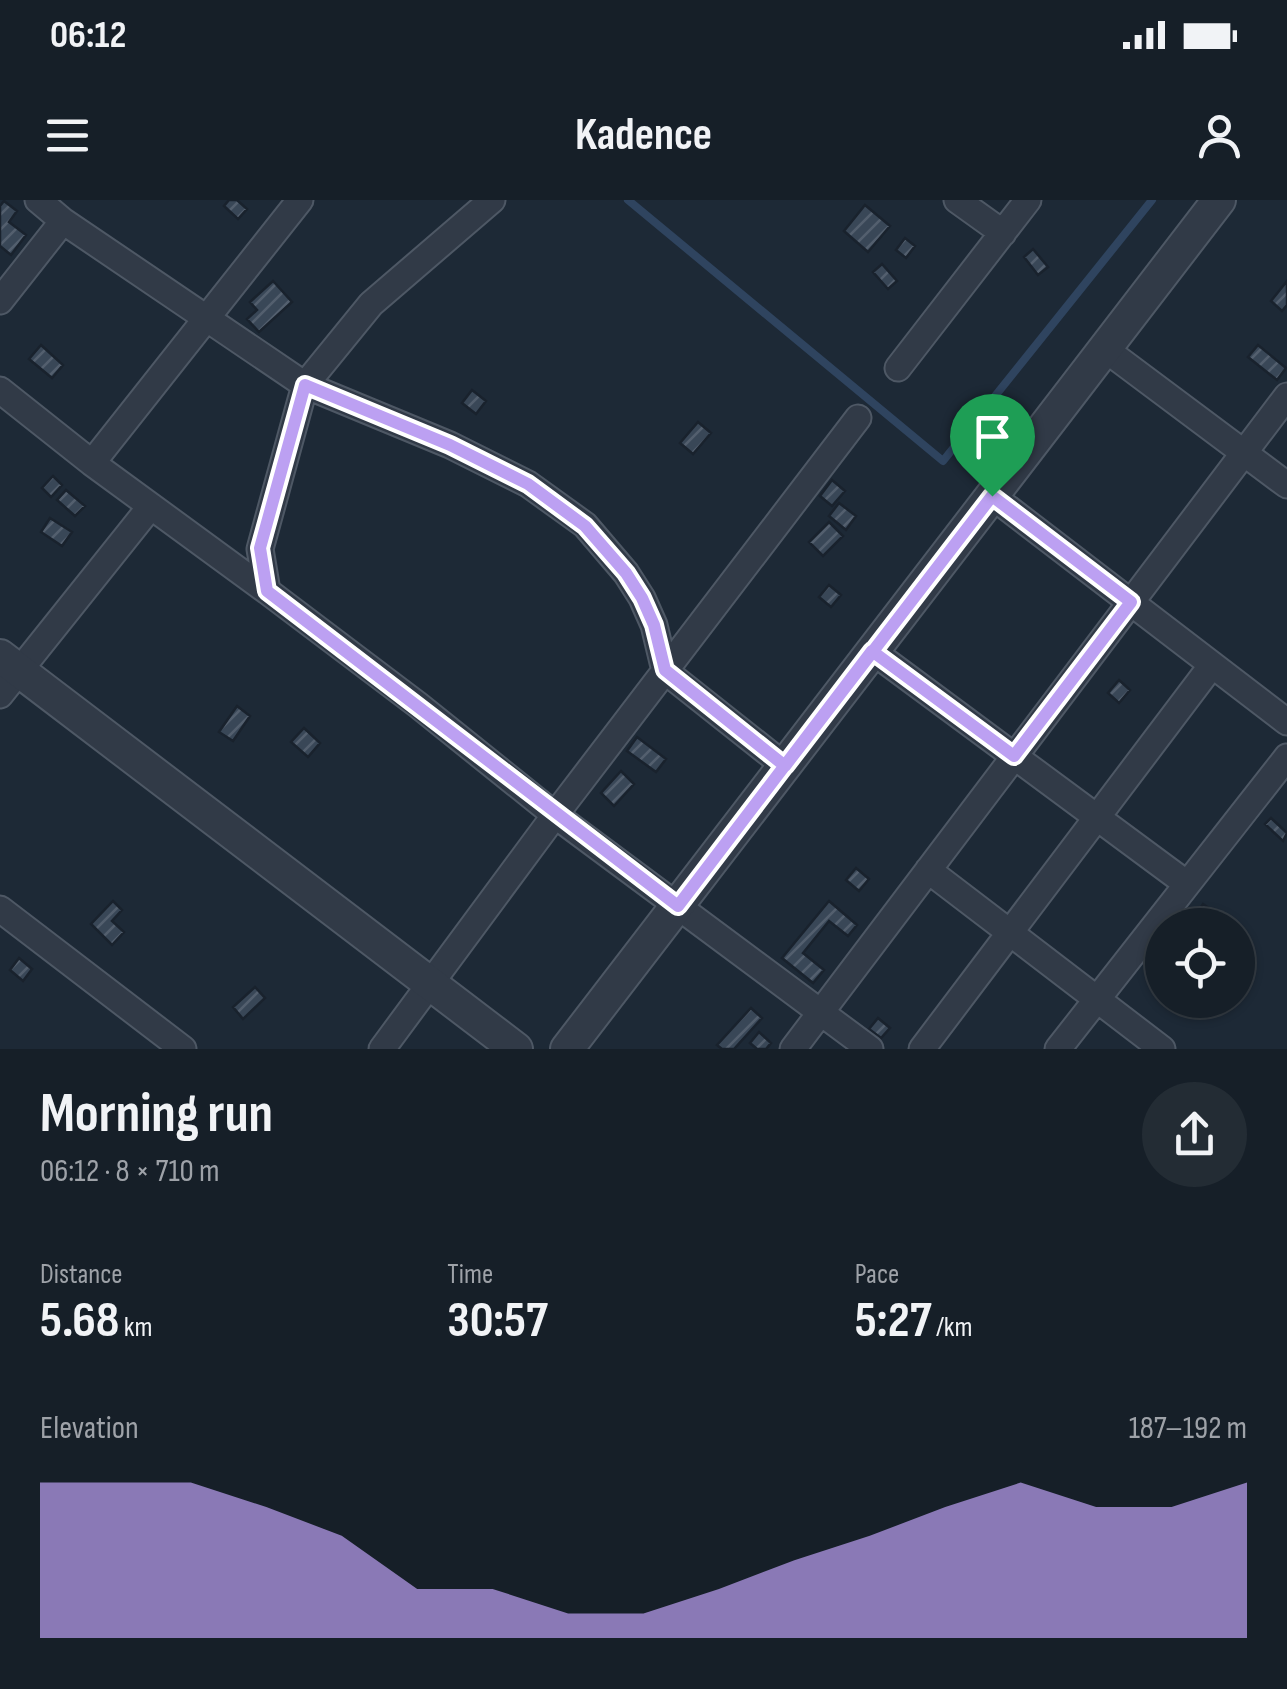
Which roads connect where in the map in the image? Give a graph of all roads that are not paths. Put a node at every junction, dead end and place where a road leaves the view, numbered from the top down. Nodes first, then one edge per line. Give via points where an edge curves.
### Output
1 (38, 200) edge
2 (300, 200) edge
3 (492, 200) edge
4 (957, 200) edge
5 (1028, 200) edge
6 (1219, 200) edge
7 (64, 221) junction
8 (1002, 233) junction
9 (0, 300) edge
10 (207, 319) junction
11 (1105, 349) junction
12 (898, 368) dead end
13 (305, 385) junction
14 (0, 390) edge
15 (1287, 396) edge
16 (858, 418) dead end
17 (1244, 452) junction
18 (92, 464) junction
19 (1287, 485) edge
20 (992, 496) junction
21 (150, 506) junction
22 (267, 591) junction
23 (1131, 602) junction
24 (872, 651) junction
25 (1212, 666) junction
26 (665, 670) junction
27 (6, 674) edge
28 (1287, 722) edge
29 (1014, 756) junction
30 (1287, 758) edge
31 (785, 766) junction
32 (555, 815) junction
33 (1097, 817) junction
34 (928, 870) junction
35 (1187, 884) junction
36 (678, 906) junction
37 (0, 909) edge
38 (1009, 932) junction
39 (432, 984) junction
40 (1097, 1000) junction
41 (821, 1012) junction
42 (183, 1049) edge
43 (382, 1049) edge
44 (516, 1049) edge
45 (567, 1049) edge
46 (793, 1049) edge
47 (870, 1049) edge
48 (922, 1049) edge
49 (1058, 1049) edge
50 (1162, 1049) edge

1 - 7 street
2 - 10 street
3 - 13 street via 372,304
4 - 8 street
5 - 8 street
6 - 11 street
7 - 9 street
7 - 10 street
8 - 12 street
10 - 13 street
10 - 18 street
11 - 17 street
11 - 20 street
13 - 22 street via 260,548
13 - 26 street via 528,484 585,526 642,598
14 - 18 street
15 - 17 street
16 - 26 street
17 - 19 street
17 - 23 street
18 - 21 street
20 - 23 street
20 - 24 street
21 - 22 street
21 - 27 street
22 - 32 street
23 - 25 street
23 - 29 street
24 - 29 street
24 - 31 street
25 - 28 street
25 - 33 street
26 - 31 street
26 - 32 street
27 - 39 street
29 - 33 street
29 - 34 street
30 - 35 street
31 - 36 street
32 - 36 street
32 - 39 street
33 - 35 street
33 - 38 street
34 - 38 street
34 - 41 street
35 - 40 street
36 - 41 street
36 - 45 street
37 - 42 street
38 - 40 street
38 - 48 street
39 - 43 street
39 - 44 street
40 - 49 street
40 - 50 street
41 - 46 street
41 - 47 street

